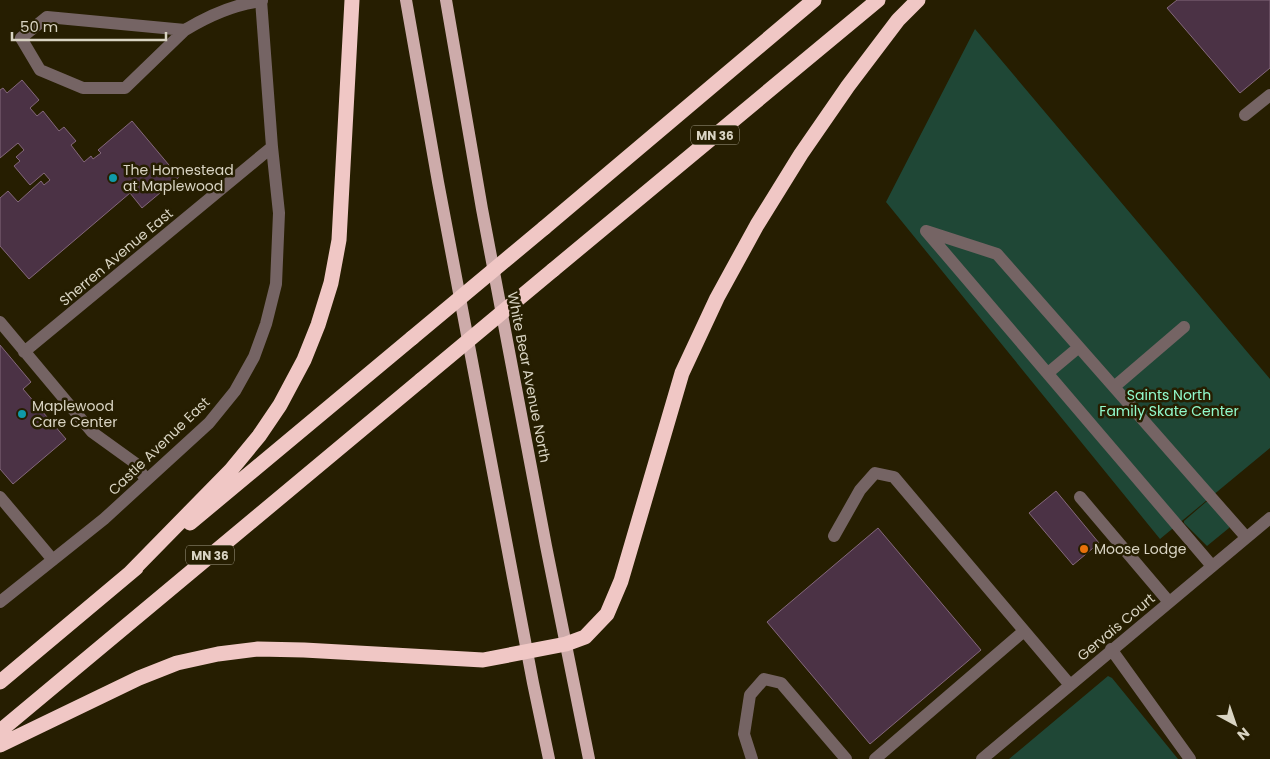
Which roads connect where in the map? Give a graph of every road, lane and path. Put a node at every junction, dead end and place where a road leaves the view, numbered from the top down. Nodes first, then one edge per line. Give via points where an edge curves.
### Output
1 (352, 0) edge
2 (406, 0) edge
3 (446, 0) edge
4 (814, 0) edge
5 (878, 0) edge
6 (918, 0) edge
7 (262, 1) edge
8 (185, 30) junction
9 (1270, 95) edge
10 (1245, 115) dead end
11 (272, 147) junction
12 (0, 322) edge
13 (1184, 327) dead end
14 (1079, 347) junction
15 (24, 352) junction
16 (1048, 373) junction
17 (1114, 387) junction
18 (146, 480) junction
19 (0, 497) edge
20 (1080, 497) dead end
21 (1270, 518) edge
22 (834, 536) dead end
23 (1246, 537) junction
24 (53, 560) junction
25 (1212, 566) junction
26 (130, 573) junction
27 (0, 602) edge
28 (1169, 602) junction
29 (1024, 631) junction
30 (566, 644) junction
31 (1112, 649) junction
32 (527, 653) junction
33 (0, 682) edge
34 (1070, 685) junction
35 (0, 731) edge
36 (0, 745) edge
37 (549, 759) edge
38 (589, 759) edge
39 (752, 759) edge
40 (846, 759) edge
41 (875, 759) edge
42 (982, 759) edge
43 (1190, 759) edge

1 - 26 highway via 339,240 318,326 280,405 259,436 231,470
2 - 32 main road
3 - 30 main road, White Bear Avenue North via 463,105
4 - 26 highway, MN 36, bridge
5 - 35 highway, MN 36, bridge
6 - 30 highway via 898,20 800,154 717,298 682,373 626,568 607,614 585,637
7 - 8 street via 245,3
7 - 11 street, Castle Avenue East
8 - 8 street via 47,17 21,38 40,70 83,88 125,88
9 - 10 street
11 - 15 street, Sherren Avenue East
11 - 18 street, Castle Avenue East via 279,212 276,284 257,349 235,392 209,424
12 - 15 street
13 - 17 street
14 - 16 street
14 - 16 street via 997,254 926,231
14 - 17 street
15 - 18 street via 92,432 135,463
16 - 25 street
17 - 23 street
18 - 24 street, Castle Avenue East
19 - 24 street
20 - 28 street
21 - 23 street, Gervais Court
22 - 29 street via 860,490 875,473 894,477
23 - 25 street, Gervais Court
24 - 27 street, Castle Avenue East
25 - 28 street, Gervais Court
26 - 33 highway, MN 36
28 - 31 street, Gervais Court
29 - 34 street
29 - 41 street
30 - 32 highway
30 - 38 main road, White Bear Avenue North
31 - 34 street, Gervais Court
31 - 43 street
32 - 36 highway via 483,660 304,650 258,649 218,654 139,678
32 - 37 main road
34 - 42 street, Gervais Court
39 - 40 street via 744,734 750,695 764,679 781,683

